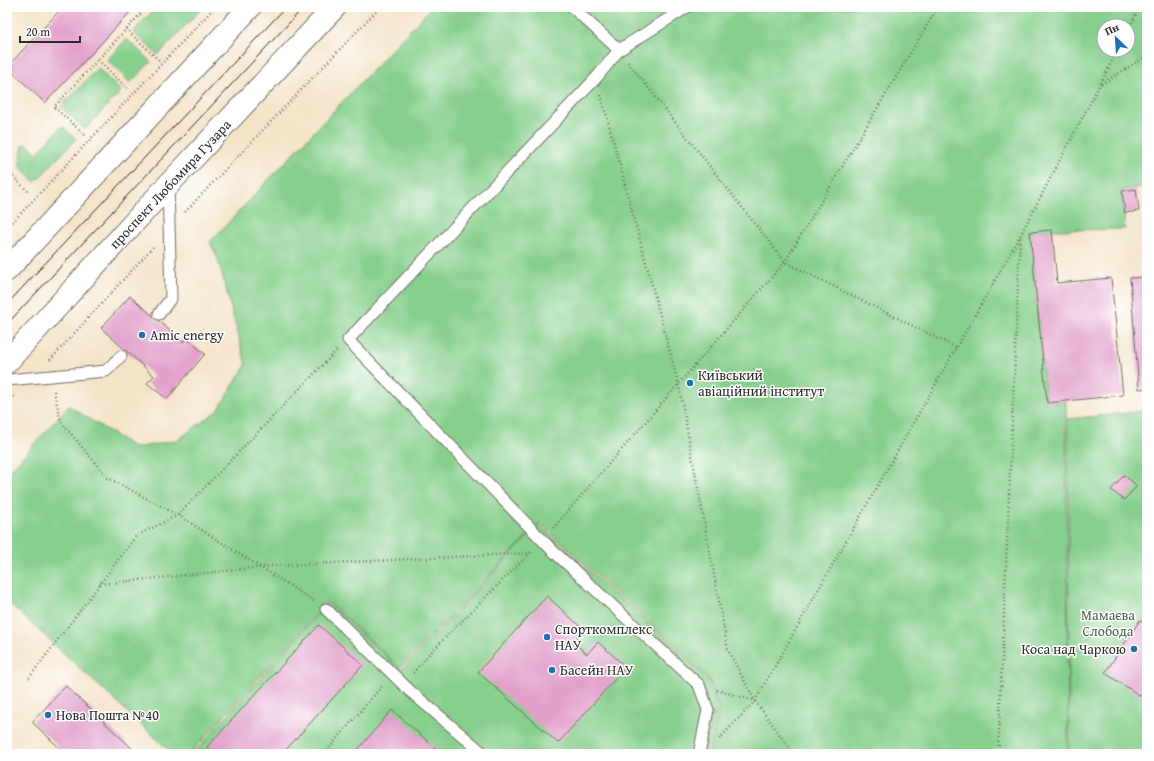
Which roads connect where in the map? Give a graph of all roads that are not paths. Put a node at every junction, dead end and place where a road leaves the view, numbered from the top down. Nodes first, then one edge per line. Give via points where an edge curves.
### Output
1 (250, 7) edge
2 (335, 7) edge
3 (572, 7) edge
4 (687, 7) edge
5 (619, 50) junction
6 (168, 185) junction
7 (7, 270) edge
8 (159, 314) dead end
9 (121, 356) dead end
10 (7, 362) edge
11 (7, 380) edge
12 (326, 609) road end
13 (484, 754) edge
14 (699, 754) edge

1 - 7 main road
2 - 6 main road, проспект Любомира Гузара
3 - 5 lane
4 - 5 lane
5 - 14 lane via 597,77 348,340 543,540 699,685 708,710
6 - 8 lane via 171,298
6 - 10 main road, проспект Любомира Гузара
9 - 11 lane via 106,372
12 - 13 lane via 403,683

